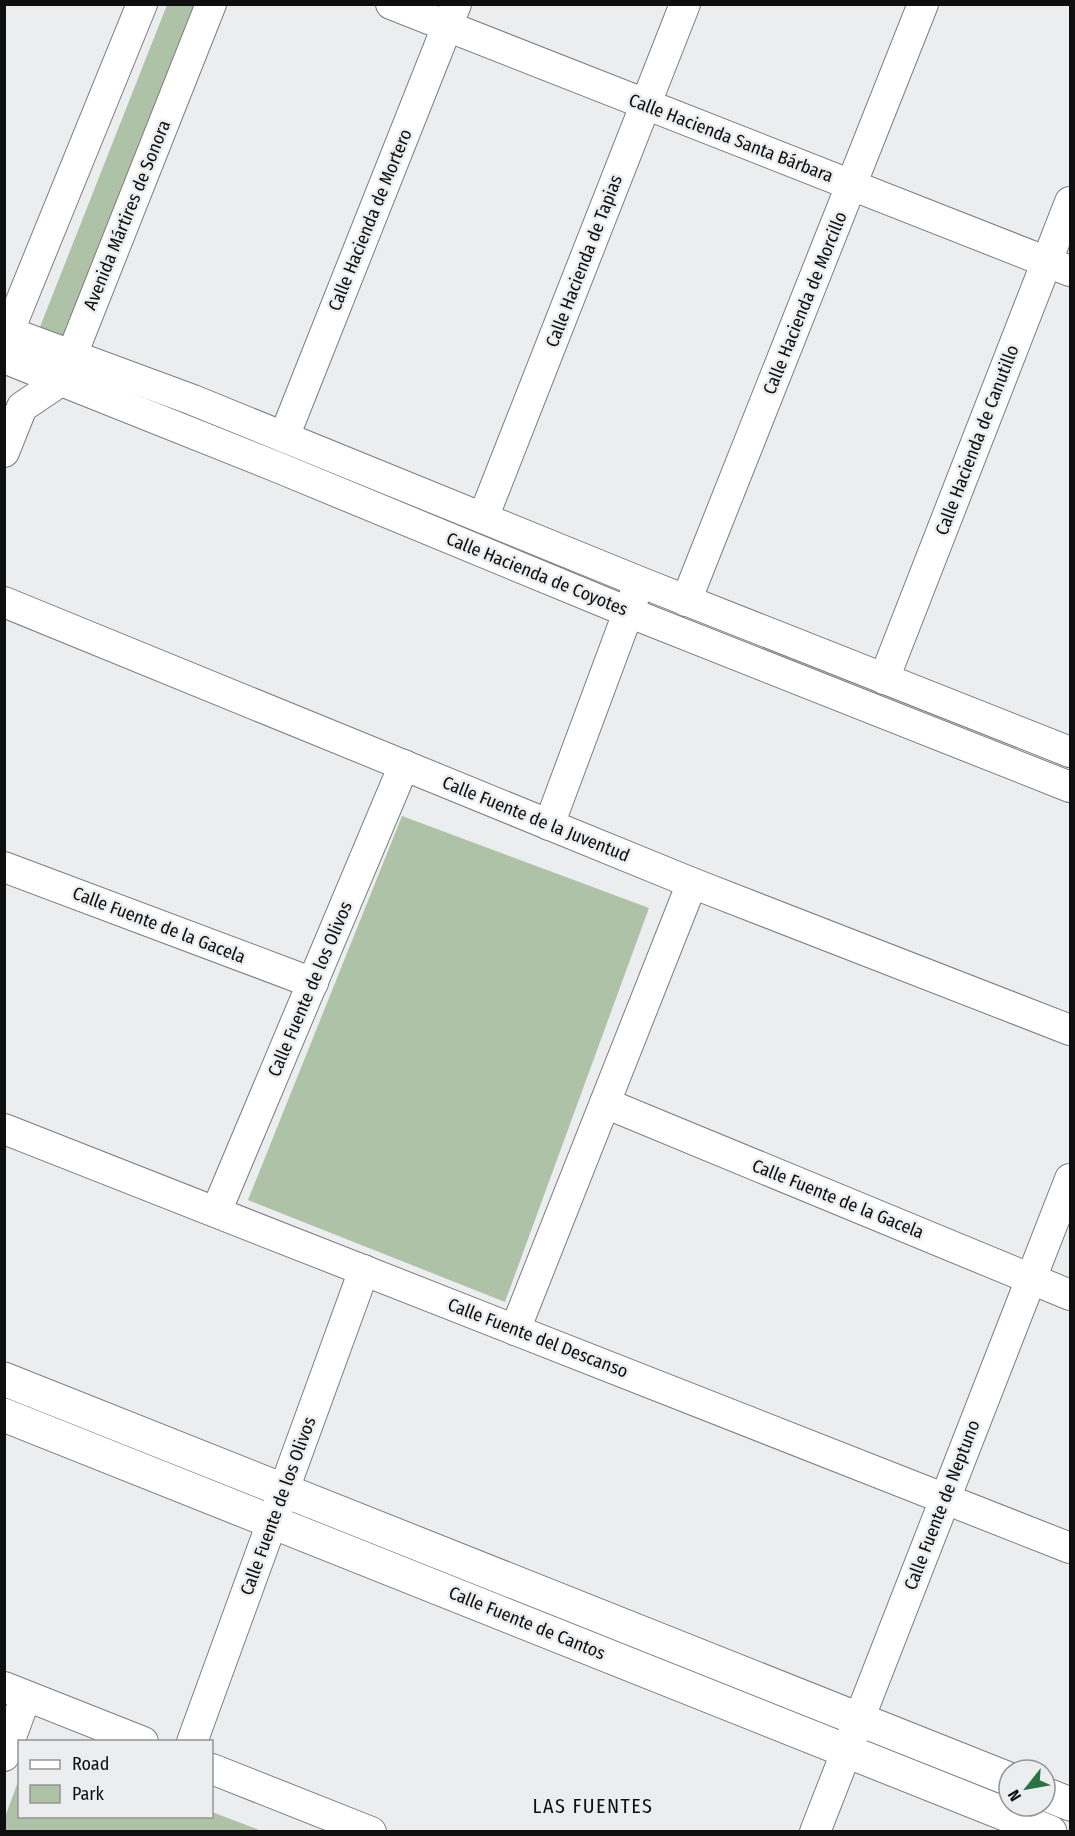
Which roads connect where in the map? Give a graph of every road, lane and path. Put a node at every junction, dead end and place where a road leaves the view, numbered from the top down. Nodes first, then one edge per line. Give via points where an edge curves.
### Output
1 (141, 4) edge
2 (211, 4) edge
3 (391, 4) edge
4 (684, 4) edge
5 (923, 4) edge
6 (452, 15) edge
7 (645, 104) junction
8 (851, 185) junction
9 (1071, 202) edge
10 (1059, 266) edge
11 (6, 341) edge
12 (4, 368) edge
13 (67, 368) junction
14 (22, 407) junction
15 (284, 436) junction
16 (4, 452) edge
17 (483, 518) junction
18 (640, 582) junction
19 (686, 601) junction
20 (4, 602) edge
21 (628, 612) junction
22 (884, 679) junction
23 (1071, 752) edge
24 (404, 765) junction
25 (1071, 787) edge
26 (549, 825) junction
27 (4, 867) edge
28 (692, 883) junction
29 (313, 983) junction
30 (1071, 1030) edge
31 (605, 1103) junction
32 (4, 1129) edge
33 (1071, 1179) edge
34 (216, 1212) junction
35 (364, 1270) junction
36 (1031, 1279) junction
37 (1071, 1295) edge
38 (515, 1330) junction
39 (4, 1379) edge
40 (4, 1415) edge
41 (283, 1491) junction
42 (945, 1498) junction
43 (272, 1521) junction
44 (1071, 1548) edge
45 (15, 1691) edge
46 (858, 1720) junction
47 (138, 1740) edge
48 (193, 1740) edge
49 (846, 1751) junction
50 (4, 1756) edge
51 (213, 1769) edge
52 (997, 1774) edge
53 (321, 1822) edge
54 (371, 1832) edge
55 (814, 1832) edge
56 (1050, 1832) edge

1 - 11 street
2 - 13 street, Avenida Mártires de Sonora
3 - 6 street, Calle Hacienda Santa Bárbara
4 - 7 street, Calle Hacienda de Tapias
5 - 8 street, Calle Hacienda de Morcillo
6 - 7 street, Calle Hacienda Santa Bárbara
6 - 15 street, Calle Hacienda de Mortero
7 - 8 street, Calle Hacienda Santa Bárbara
7 - 17 street, Calle Hacienda de Tapias
8 - 10 street, Calle Hacienda Santa Bárbara
8 - 19 street, Calle Hacienda de Morcillo
9 - 10 street, Calle Hacienda de Canutillo
10 - 22 street, Calle Hacienda de Canutillo
11 - 13 street, Calle Hacienda de Coyotes
12 - 14 street
13 - 14 street
13 - 15 street, Calle Hacienda de Coyotes
13 - 21 street, Calle Hacienda de Coyotes via 277,467
14 - 16 street
15 - 17 street, Calle Hacienda de Coyotes
17 - 18 street, Calle Hacienda de Coyotes
18 - 19 street, Calle Hacienda de Coyotes
18 - 21 street
19 - 22 street, Calle Hacienda de Coyotes
20 - 24 street, Calle Fuente de la Juventud
21 - 25 street, Calle Hacienda de Coyotes
21 - 26 street
22 - 23 street, Calle Hacienda de Coyotes
24 - 26 street, Calle Fuente de la Juventud
24 - 29 street, Calle Fuente de los Olivos
26 - 28 street, Calle Fuente de la Juventud
27 - 29 street, Calle Fuente de la Gacela
28 - 30 street, Calle Fuente de la Juventud
28 - 31 street
29 - 34 street, Calle Fuente de los Olivos
31 - 36 street, Calle Fuente de la Gacela
31 - 38 street
32 - 34 street, Calle Fuente del Descanso
33 - 36 street, Calle Fuente de Neptuno
34 - 35 street, Calle Fuente del Descanso
35 - 38 street, Calle Fuente del Descanso
35 - 41 street, Calle Fuente de los Olivos
36 - 37 street, Calle Fuente de la Gacela
36 - 42 street, Calle Fuente de Neptuno
38 - 42 street, Calle Fuente del Descanso
39 - 41 street, Calle Fuente de Cantos
40 - 43 street, Calle Fuente de Cantos
41 - 43 street, Calle Fuente de los Olivos
41 - 46 street, Calle Fuente de Cantos
42 - 44 street, Calle Fuente del Descanso
42 - 46 street, Calle Fuente de Neptuno
43 - 48 street, Calle Fuente de los Olivos
43 - 49 street, Calle Fuente de Cantos
45 - 47 street
45 - 50 street
46 - 49 street, Calle Fuente de Neptuno
46 - 52 street, Calle Fuente de Cantos
49 - 55 street, Calle Fuente de Neptuno
49 - 56 street, Calle Fuente de Cantos
51 - 53 street
53 - 54 street

